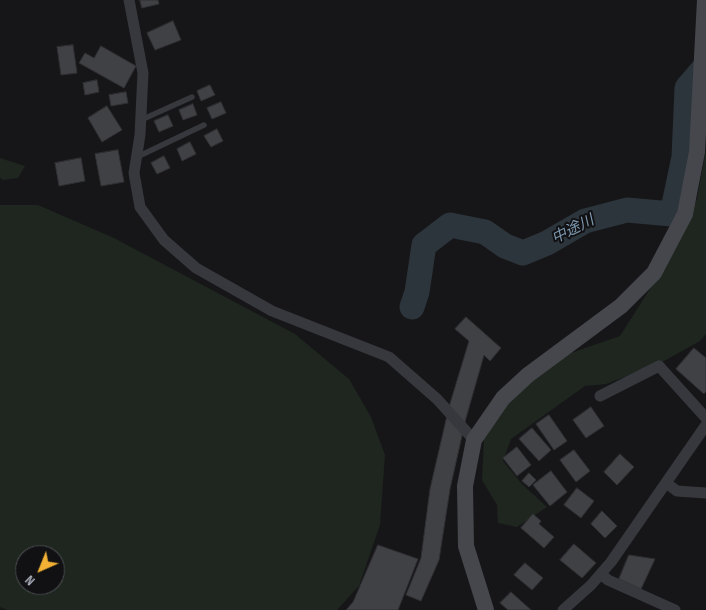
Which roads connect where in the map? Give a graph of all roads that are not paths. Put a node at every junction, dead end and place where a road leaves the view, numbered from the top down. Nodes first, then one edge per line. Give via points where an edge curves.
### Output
1 (129, 0) edge
2 (705, 0) edge
3 (192, 97) dead end
4 (141, 120) junction
5 (204, 125) dead end
6 (137, 157) junction
7 (600, 396) dead end
8 (706, 418) edge
9 (706, 425) edge
10 (471, 436) junction
11 (666, 483) junction
12 (706, 494) edge
13 (601, 574) junction
14 (486, 610) edge
15 (563, 610) edge
16 (676, 610) edge

1 - 4 street via 143,72
2 - 10 street via 697,152 685,214 654,273 621,306 503,398
3 - 4 lane
4 - 6 street
5 - 6 lane
6 - 10 street via 134,173 140,207 164,240 196,268 272,311 389,357 437,399
7 - 8 street via 659,366
9 - 11 street
10 - 14 street via 465,486 466,546
11 - 12 street via 678,491
11 - 13 street
13 - 15 street
13 - 16 street

